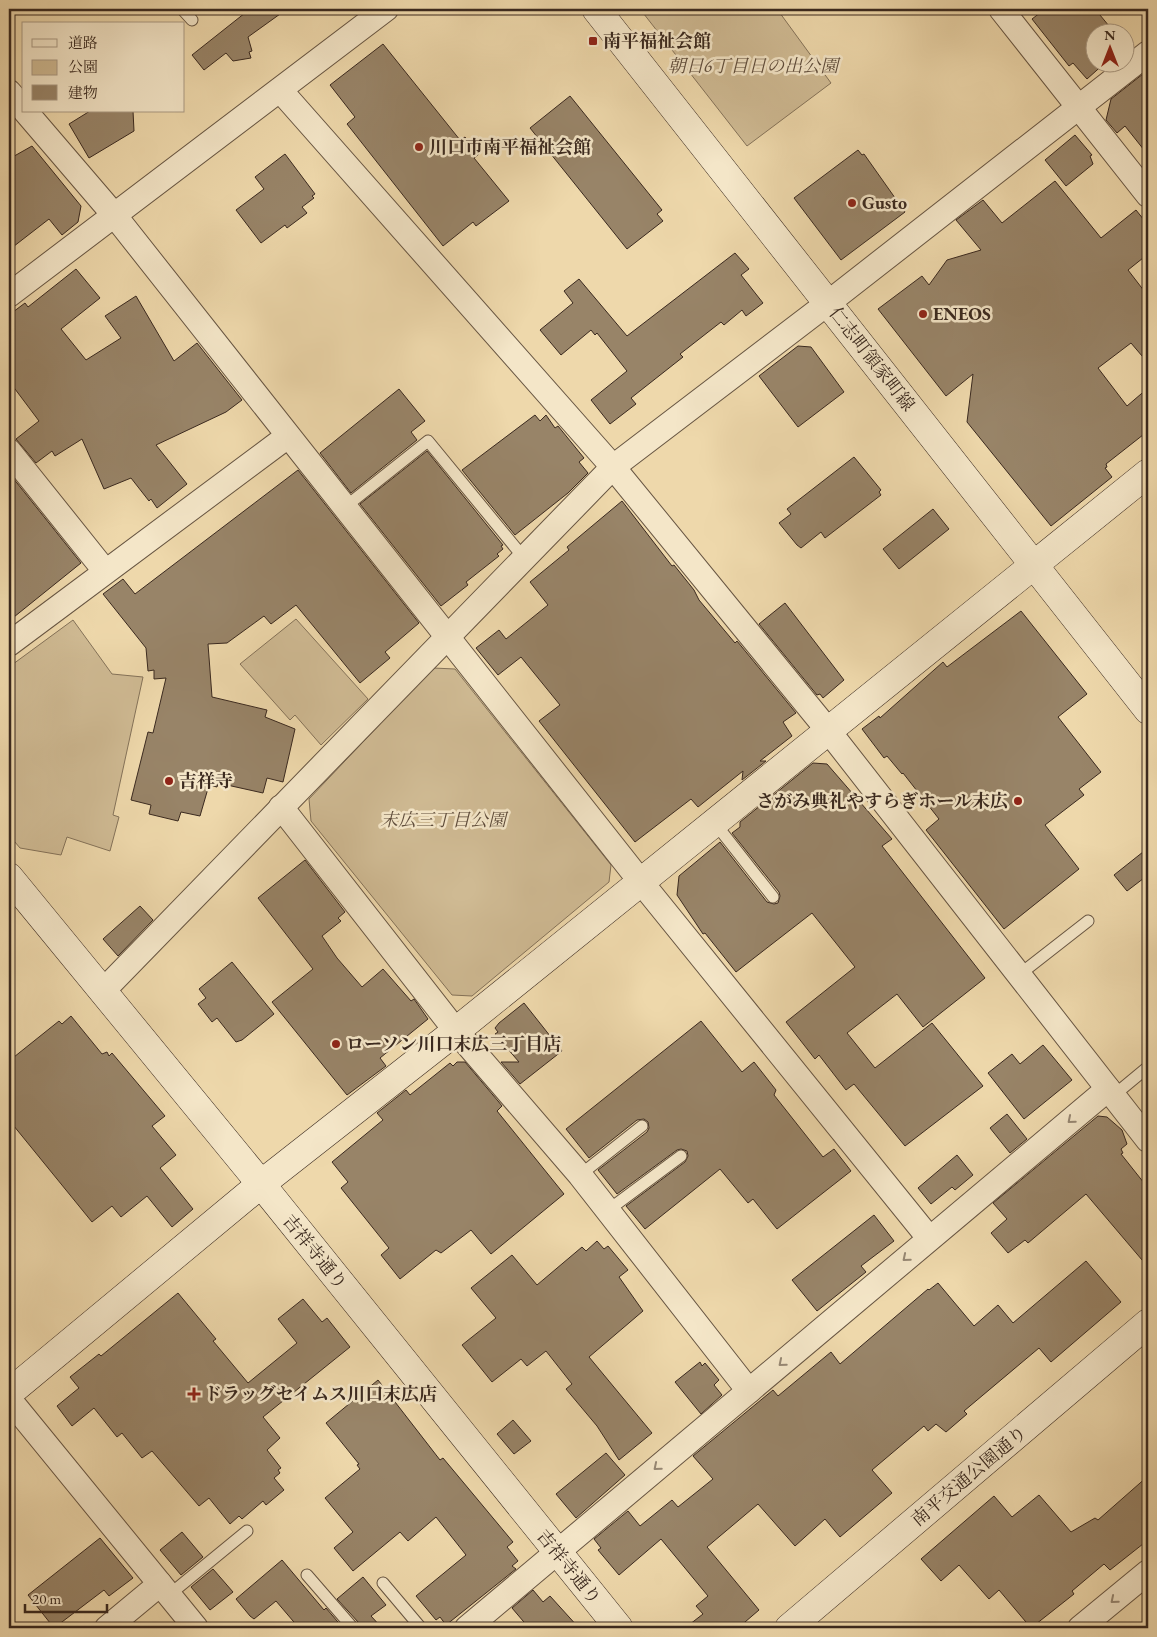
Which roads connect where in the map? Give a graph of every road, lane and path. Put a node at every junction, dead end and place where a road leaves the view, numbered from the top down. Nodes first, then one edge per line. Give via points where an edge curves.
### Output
1 (182, 9) edge
2 (386, 9) edge
3 (596, 9) edge
4 (1001, 9) edge
5 (192, 20) dead end
6 (1148, 53) edge
7 (280, 90) junction
8 (9, 92) edge
9 (22, 107) edge
10 (1077, 107) junction
11 (27, 112) edge
12 (1148, 195) edge
13 (115, 216) junction
14 (9, 296) edge
15 (828, 303) junction
16 (288, 436) junction
17 (9, 451) edge
18 (614, 467) junction
19 (1148, 473) edge
20 (345, 508) junction
21 (524, 558) junction
22 (1033, 564) junction
23 (105, 570) junction
24 (447, 637) junction
25 (9, 644) edge
26 (1148, 710) edge
27 (827, 729) junction
28 (281, 807) junction
29 (714, 822) junction
30 (9, 877) edge
31 (641, 882) junction
32 (773, 897) dead end
33 (1088, 921) dead end
34 (1019, 974) junction
35 (102, 992) junction
36 (456, 1031) junction
37 (1148, 1067) edge
38 (1111, 1092) junction
39 (642, 1126) dead end
40 (1148, 1140) edge
41 (681, 1156) dead end
42 (580, 1175) junction
43 (261, 1184) junction
44 (608, 1211) junction
45 (929, 1238) junction
46 (1148, 1323) edge
47 (749, 1392) junction
48 (9, 1393) edge
49 (9, 1399) edge
50 (247, 1531) dead end
51 (555, 1552) junction
52 (1148, 1572) edge
53 (307, 1575) dead end
54 (383, 1583) dead end
55 (164, 1589) junction
56 (107, 1628) edge
57 (196, 1628) edge
58 (352, 1628) edge
59 (421, 1628) edge
60 (467, 1628) edge
61 (619, 1628) edge
62 (789, 1628) edge
63 (1080, 1628) edge

1 - 5 lane
2 - 7 street
3 - 15 street, 仁志町領家町線
4 - 10 street
6 - 10 street
7 - 13 street
7 - 18 street
8 - 9 street
10 - 12 street
10 - 15 street
11 - 13 street
13 - 14 street
13 - 16 street
15 - 18 street
15 - 22 street, 仁志町領家町線
16 - 20 street
16 - 23 street
17 - 23 street
18 - 21 street
18 - 27 street
19 - 22 street
20 - 21 lane via 428,441
20 - 24 street
21 - 24 street
22 - 26 street, 仁志町領家町線
22 - 27 street
23 - 25 street
24 - 28 street
24 - 31 street
27 - 29 street
27 - 34 street
28 - 35 street
28 - 36 street
29 - 31 street
29 - 32 lane
30 - 35 street, 吉祥寺通り
31 - 36 street
31 - 45 street
33 - 34 lane
34 - 38 street
35 - 43 street, 吉祥寺通り
36 - 42 street
36 - 43 street
37 - 38 lane
38 - 40 street
38 -> 45 street
39 - 42 lane
41 - 44 lane
42 - 44 street
43 - 48 street
43 - 51 street, 吉祥寺通り
44 - 47 street
45 -> 47 street
46 - 62 street, 南平交通公園通り
47 -> 51 street
49 - 55 street
50 - 55 lane
51 - 60 street
51 - 61 street, 吉祥寺通り
52 -> 63 street
53 - 58 lane
54 - 59 lane
55 - 56 street
55 - 57 street

